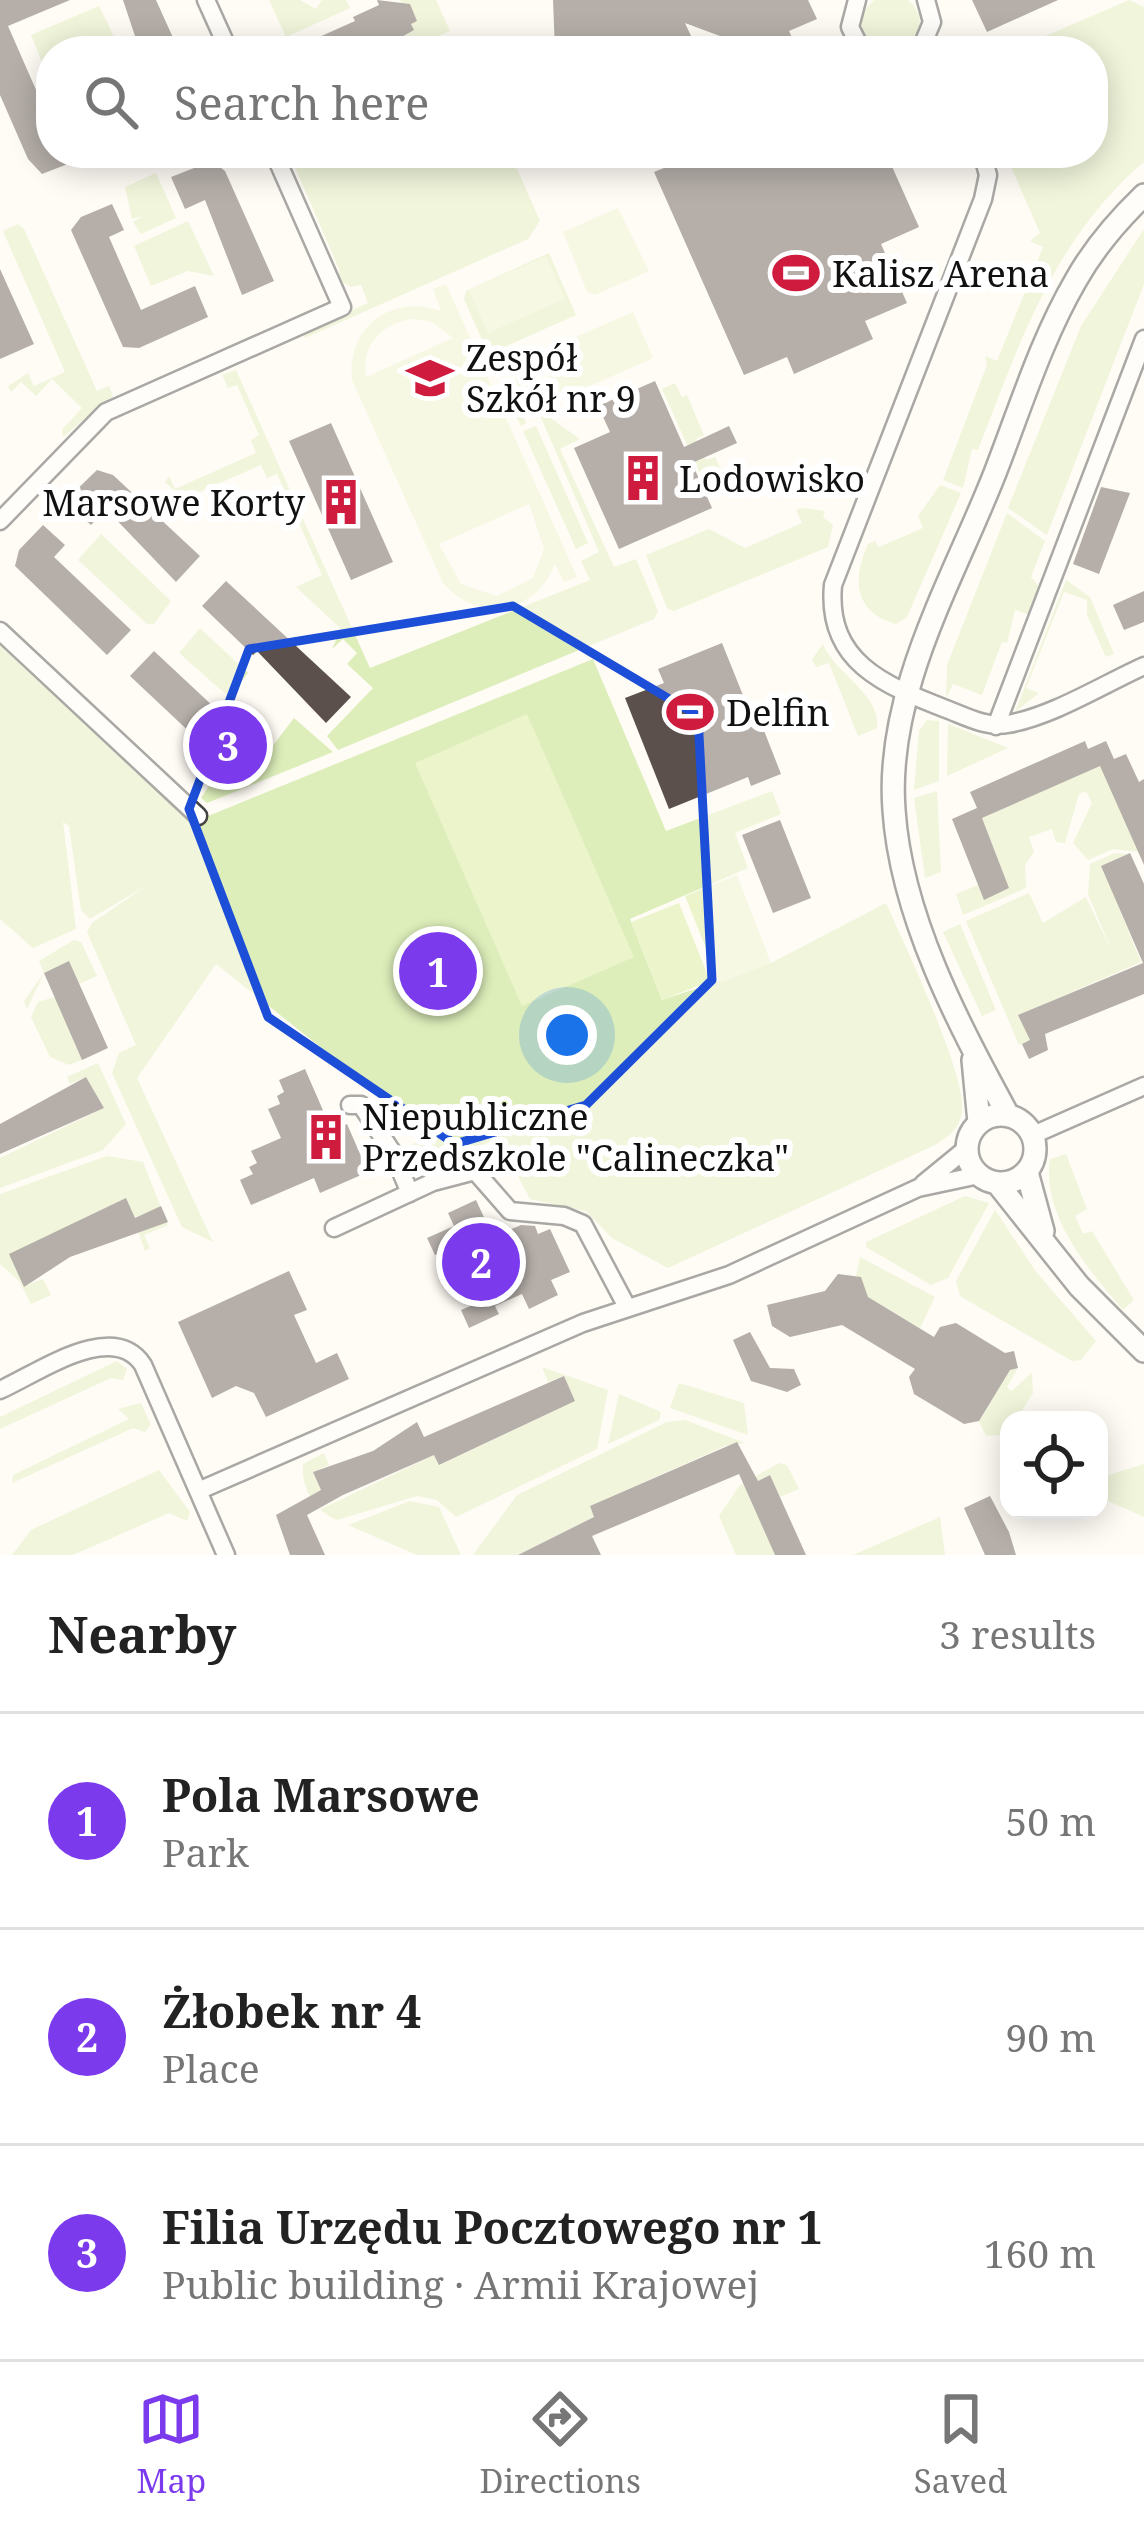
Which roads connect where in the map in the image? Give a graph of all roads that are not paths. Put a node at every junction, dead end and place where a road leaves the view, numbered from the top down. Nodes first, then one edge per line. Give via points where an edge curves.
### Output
1 (206, 0) edge
2 (857, 0) edge
3 (926, 0) edge
4 (222, 36) edge
5 (855, 36) edge
6 (933, 36) edge
7 (281, 168) edge
8 (986, 168) edge
9 (1144, 195) edge
10 (1144, 339) edge
11 (0, 521) edge
12 (0, 632) edge
13 (1144, 667) edge
14 (907, 694) junction
15 (996, 725) junction
16 (198, 816) dead end
17 (972, 1048) junction
18 (1144, 1086) edge
19 (350, 1105) dead end
20 (1008, 1115) junction
21 (979, 1122) junction
22 (1033, 1136) junction
23 (967, 1148) junction
24 (1027, 1172) junction
25 (988, 1179) junction
26 (918, 1189) junction
27 (410, 1192) junction
28 (334, 1228) dead end
29 (1047, 1243) junction
30 (627, 1307) junction
31 (1144, 1351) edge
32 (0, 1390) edge
33 (198, 1491) junction
34 (226, 1555) edge

1 - 4 street
2 - 5 street
3 - 6 street
7 - 11 street via 342,307 87,427
8 - 14 street via 983,199 833,585 843,646 873,677
9 - 14 street via 1105,237 1060,310
10 - 15 street
12 - 16 street
13 - 15 street
14 - 15 street
14 - 17 street via 893,780 900,857
17 - 20 street
17 - 21 street
18 - 22 street
19 - 27 street via 371,1115
20 - 21 street
20 - 22 street
21 - 23 street
22 - 24 street
23 - 25 street
23 - 26 street
24 - 25 street
24 - 29 street
25 - 26 street
25 - 29 street
26 - 30 street via 729,1275
27 - 28 street
27 - 30 street via 476,1171 510,1211 574,1218 596,1241
29 - 31 street
30 - 33 street
32 - 33 street via 95,1348 122,1345 142,1365
33 - 34 street

